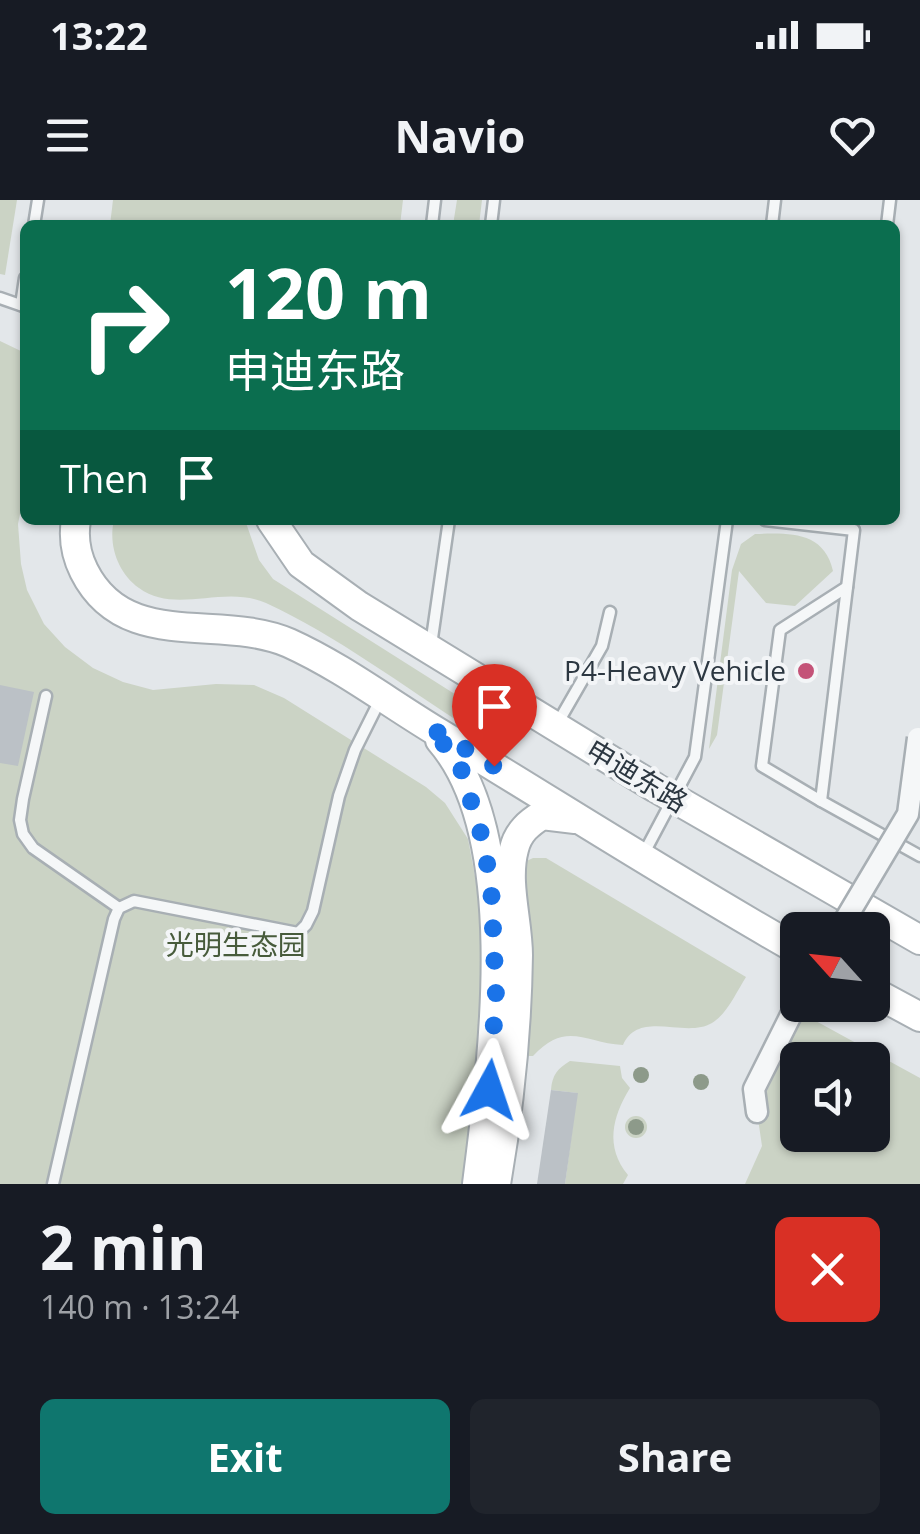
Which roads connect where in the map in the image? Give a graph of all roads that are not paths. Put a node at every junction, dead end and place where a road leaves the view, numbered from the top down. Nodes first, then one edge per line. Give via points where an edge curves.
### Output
1 (76, 525) edge
2 (274, 525) edge
3 (448, 525) edge
4 (726, 525) edge
5 (855, 525) edge
6 (847, 587) junction
7 (610, 612) dead end
8 (430, 650) junction
9 (46, 696) dead end
10 (382, 697) junction
11 (429, 727) junction
12 (556, 727) junction
13 (918, 738) edge
14 (675, 799) junction
15 (821, 801) junction
16 (591, 825) junction
17 (643, 856) junction
18 (920, 856) edge
19 (119, 908) junction
20 (850, 912) edge
21 (780, 939) edge
22 (920, 940) edge
23 (890, 1001) edge
24 (920, 1017) edge
25 (788, 1022) edge
26 (756, 1112) dead end
27 (54, 1184) edge
28 (477, 1184) edge
29 (496, 1184) edge

1 - 10 street via 77,556 91,584 132,618 284,641
2 - 8 street, 申迪东路 via 301,564
3 - 8 lane
4 - 14 lane via 695,757
5 - 6 lane
6 - 15 lane
6 - 15 lane via 780,630 762,766
7 - 12 lane via 602,646
8 - 12 street, 申迪东路
9 - 19 lane via 23,799 23,834
10 - 11 street
10 - 19 lane via 351,760 313,912 298,932 134,900
11 - 16 street
11 - 28 street via 459,762 491,884 496,996
12 - 14 street, 申迪东路
13 - 20 street, bridge via 908,814
14 - 17 lane
14 - 22 street, 申迪东路
15 - 18 lane
16 - 17 street
16 - 29 street via 542,815 519,834 514,848 517,994
17 - 21 street
19 - 27 lane
23 - 24 street
25 - 26 street via 754,1089

